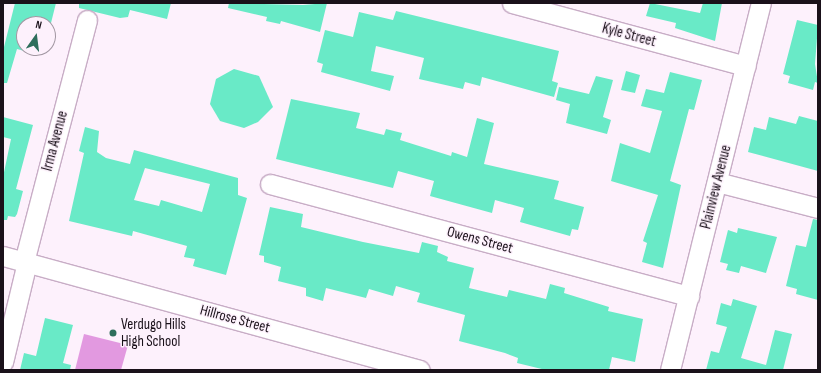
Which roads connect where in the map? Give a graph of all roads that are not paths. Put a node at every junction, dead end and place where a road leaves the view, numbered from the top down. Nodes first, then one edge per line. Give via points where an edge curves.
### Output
1 (512, 3) edge
2 (761, 3) edge
3 (87, 20) dead end
4 (746, 66) junction
5 (717, 182) junction
6 (270, 184) dead end
7 (818, 208) edge
8 (3, 256) edge
9 (26, 262) junction
10 (689, 296) junction
11 (3, 362) edge
12 (420, 370) edge
13 (670, 370) edge

1 - 4 street, Kyle Street
2 - 4 street, Plainview Avenue
3 - 9 street, Irma Avenue
4 - 5 street, Plainview Avenue
5 - 7 street
5 - 10 street, Plainview Avenue
6 - 10 street, Owens Street
8 - 9 street, Hillrose Street
9 - 11 street, Irma Avenue
9 - 12 street, Hillrose Street
10 - 13 street, Plainview Avenue

